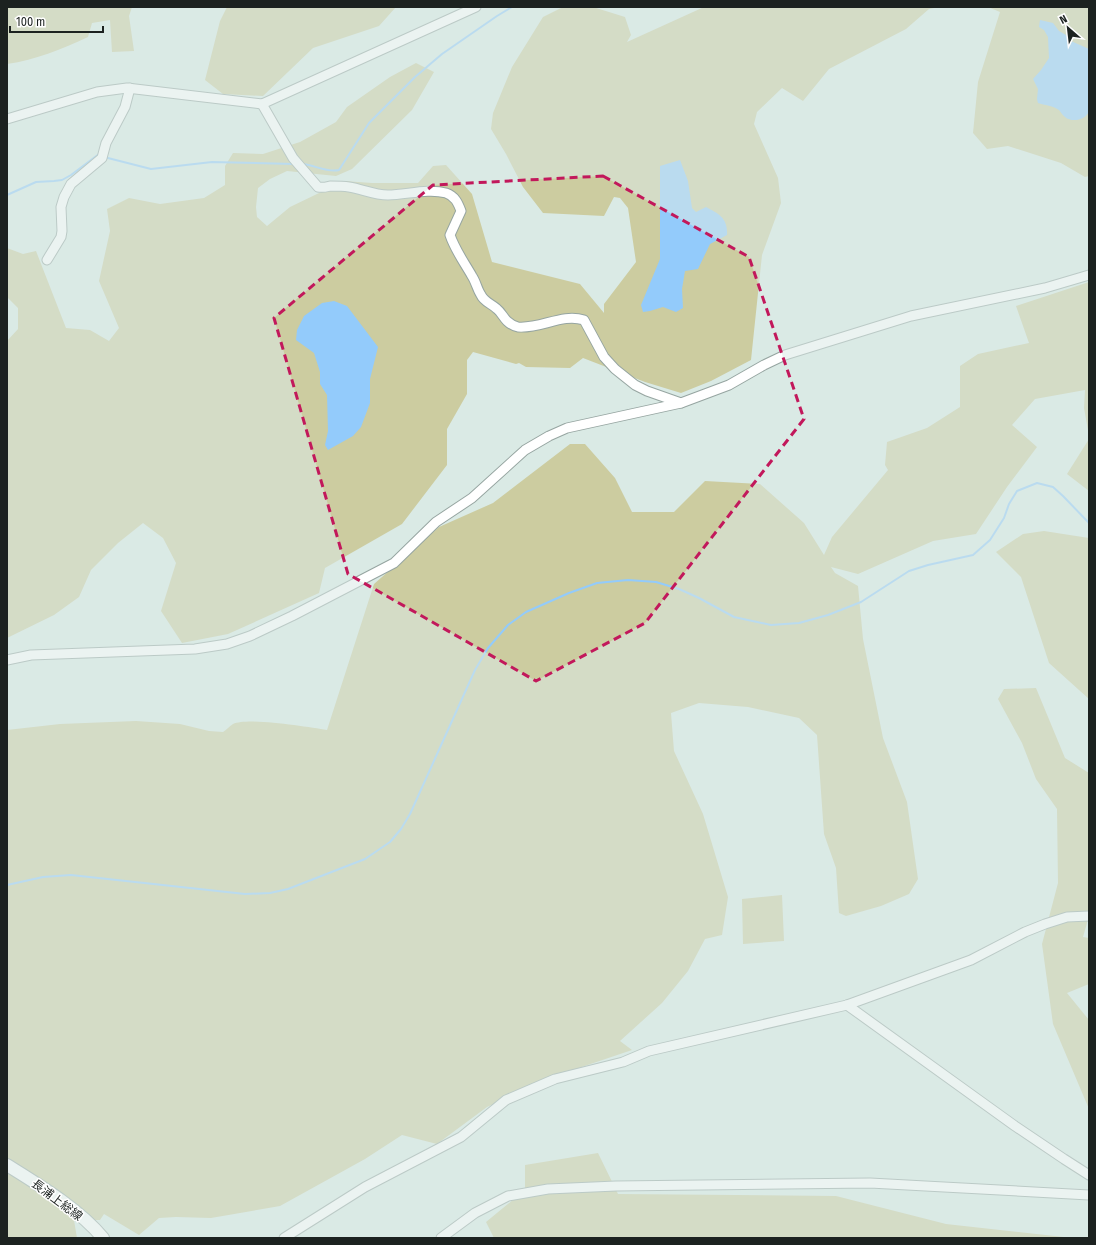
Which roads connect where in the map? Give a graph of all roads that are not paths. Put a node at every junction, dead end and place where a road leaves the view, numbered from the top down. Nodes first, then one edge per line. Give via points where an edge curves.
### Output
1 (476, 7) edge
2 (130, 88) junction
3 (262, 104) junction
4 (7, 119) edge
5 (47, 260) dead end
6 (1089, 275) edge
7 (680, 403) junction
8 (7, 660) edge
9 (1089, 916) edge
10 (847, 1005) junction
11 (7, 1165) edge
12 (1089, 1175) edge
13 (1089, 1195) edge
14 (103, 1238) edge
15 (284, 1238) edge
16 (441, 1238) edge

1 - 3 street
2 - 3 street
2 - 4 street via 97,92
2 - 5 street via 125,107 106,142 102,158 71,184 64,197 61,238
3 - 7 street via 293,158 318,187 349,187 386,195 429,192 452,196 461,211 450,235 452,241 481,296 498,310 506,321 516,327 568,318 584,320 604,357 615,368 635,385
6 - 7 street via 1045,288 911,316 785,355 729,385
7 - 8 street via 567,428 548,436 525,450 472,498 436,522 394,563 250,636 227,644 195,649 37,655
9 - 10 street via 1067,916 1045,924 971,960
10 - 12 street
10 - 15 street via 649,1051 623,1062 555,1079 504,1102 461,1137 365,1187
11 - 14 main road, 長浦上総線 via 55,1196 97,1230
13 - 16 street via 870,1183 548,1189 508,1196 475,1213

